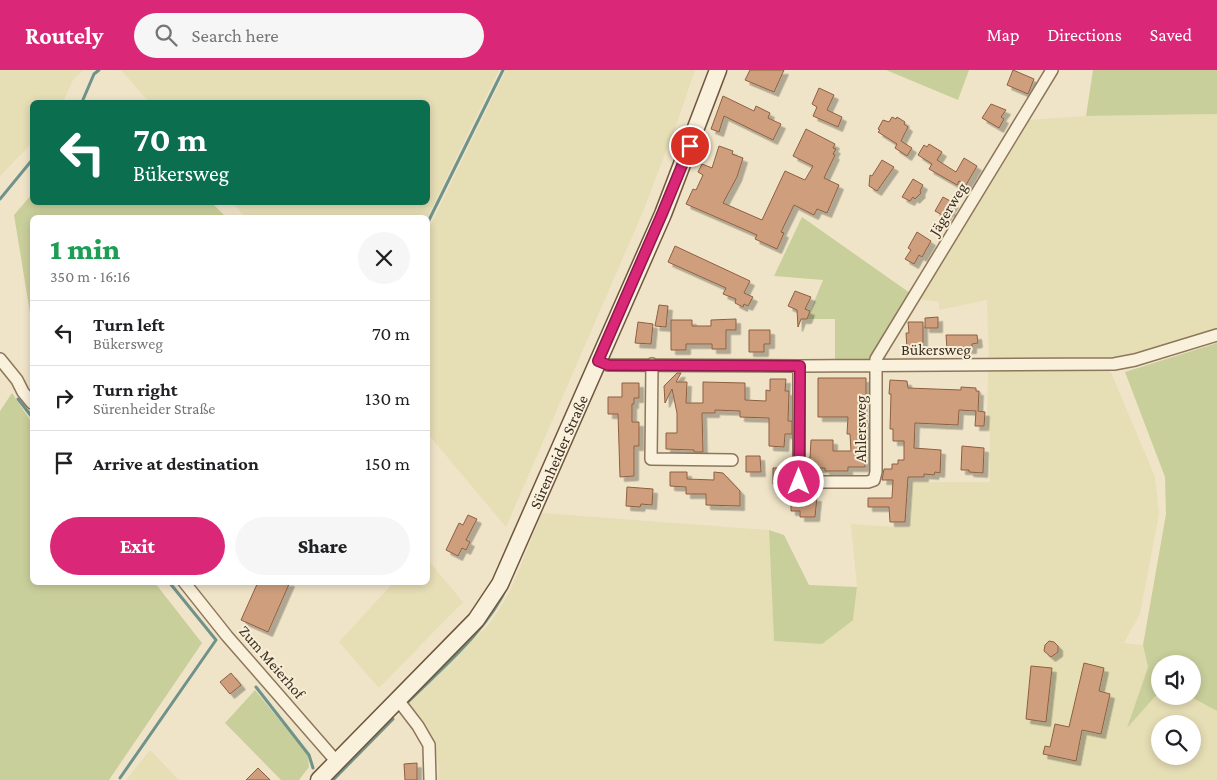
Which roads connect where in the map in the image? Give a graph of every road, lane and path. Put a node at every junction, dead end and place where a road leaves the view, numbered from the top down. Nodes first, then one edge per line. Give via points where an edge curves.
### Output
1 (718, 70) edge
2 (1052, 70) edge
3 (1217, 335) edge
4 (0, 359) edge
5 (598, 361) junction
6 (652, 364) junction
7 (800, 366) junction
8 (876, 366) junction
9 (17, 380) junction
10 (30, 388) edge
11 (30, 401) edge
12 (732, 460) dead end
13 (186, 585) edge
14 (398, 700) junction
15 (337, 762) junction
16 (319, 780) edge
17 (430, 780) edge

1 - 5 main road, Sürenheider Straße via 662,214
2 - 8 street, Jägerweg via 876,359
3 - 8 street, Bükersweg via 1114,364
4 - 9 street
5 - 6 street, Bükersweg via 608,365
5 - 14 main road, Sürenheider Straße via 500,584 476,620
6 - 7 street, Bükersweg
6 - 12 street via 651,459
7 - 8 street, Bükersweg
7 - 8 street, Ahlersweg via 799,482 874,480
9 - 10 street
9 - 11 street
13 - 15 street, Zum Meierhof
14 - 15 main road, Sürenheider Straße
14 - 17 street via 429,745
15 - 16 main road, Sürenheider Straße

